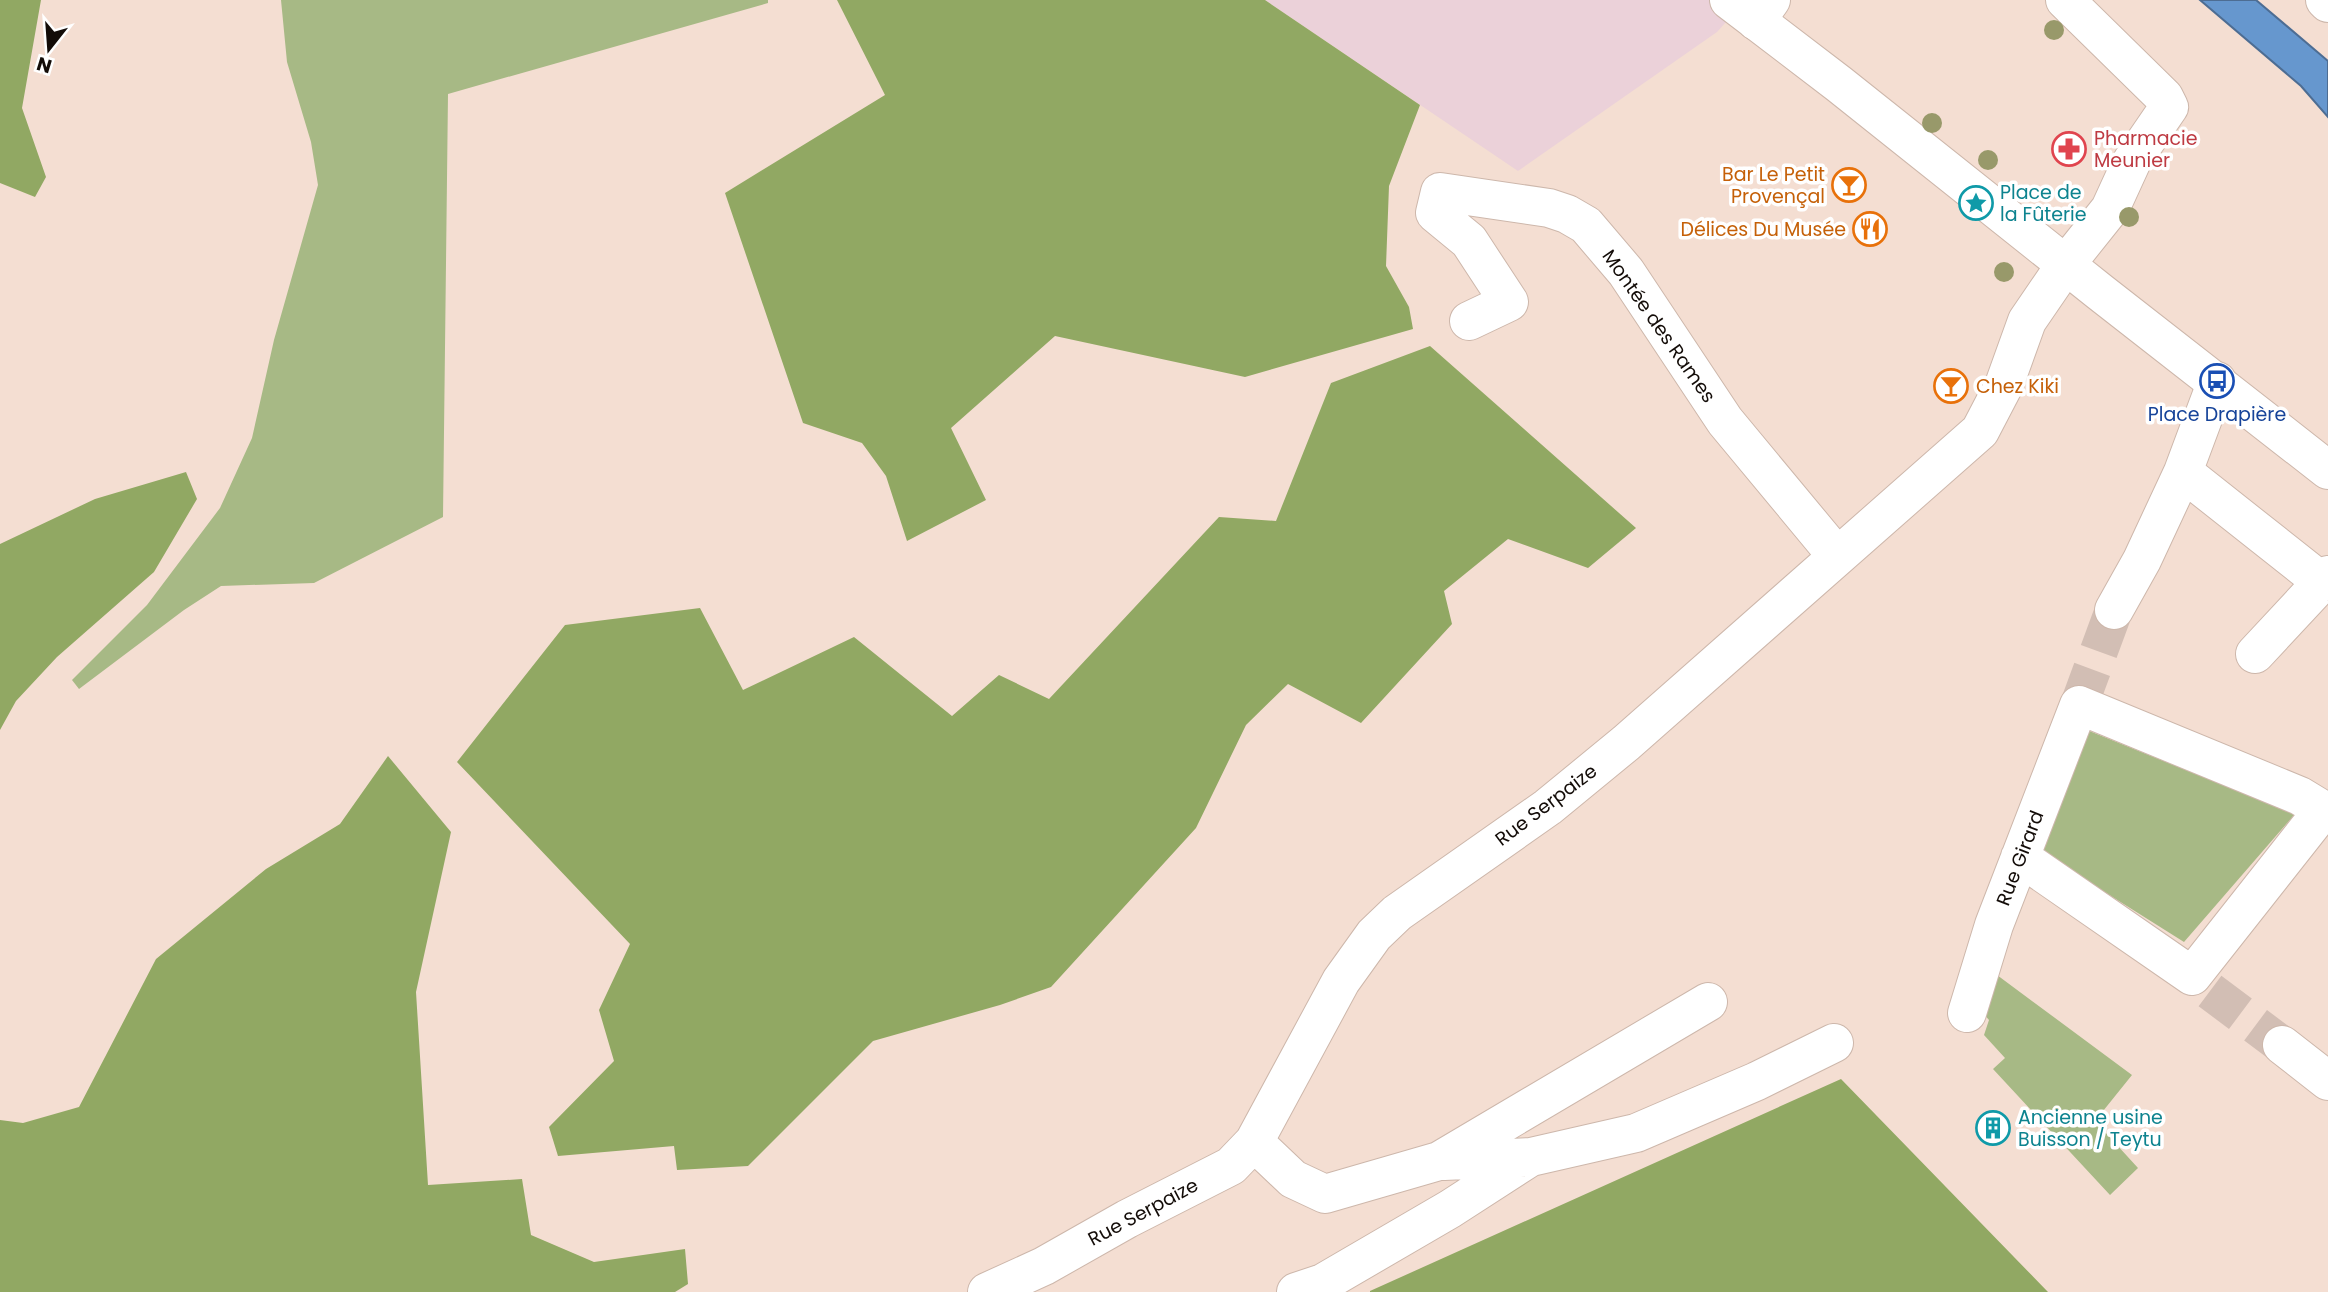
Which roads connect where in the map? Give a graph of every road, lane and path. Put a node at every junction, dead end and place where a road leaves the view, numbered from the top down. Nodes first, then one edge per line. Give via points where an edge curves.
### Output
1 (2065, 0) edge
2 (1752, 7) edge
3 (2066, 264) junction
4 (1469, 321) dead end
5 (2217, 381) junction
6 (2328, 470) edge
7 (2183, 472) junction
8 (1837, 556) junction
9 (2325, 578) edge
10 (2114, 610) tunnel mouth
11 (2255, 654) dead end
12 (2325, 810) edge
13 (2020, 857) junction
14 (1708, 1002) dead end
15 (1967, 1013) dead end
16 (1834, 1043) dead end
17 (2282, 1045) tunnel mouth
18 (2328, 1081) edge
19 (1254, 1142) junction
20 (1531, 1157) junction
21 (1439, 1161) junction
22 (987, 1292) edge
23 (1296, 1292) edge

1 - 3 street, Rue Serpaize via 2169,107 2132,161 2110,209
2 - 3 street via 1839,84
3 - 5 street
3 - 8 street, Rue Serpaize via 2027,321 2004,385 1980,431
4 - 8 street, Montée des Rames via 1509,302 1469,241 1435,213 1440,192 1549,208 1586,225 1626,272 1724,421
5 - 6 street
5 - 7 street
7 - 9 street
7 - 10 street
8 - 19 street, Rue Serpaize via 1548,807 1397,913 1374,935 1341,981
9 - 11 street
12 - 13 street, Rue Girard via 2079,705
12 - 13 street via 2201,983
13 - 15 street, Rue Girard
14 - 21 street
16 - 20 street via 1757,1082 1636,1133
17 - 18 street
19 - 21 street via 1293,1179 1325,1194
19 - 22 street, Rue Serpaize via 1231,1166
20 - 21 street
20 - 23 street via 1323,1283

